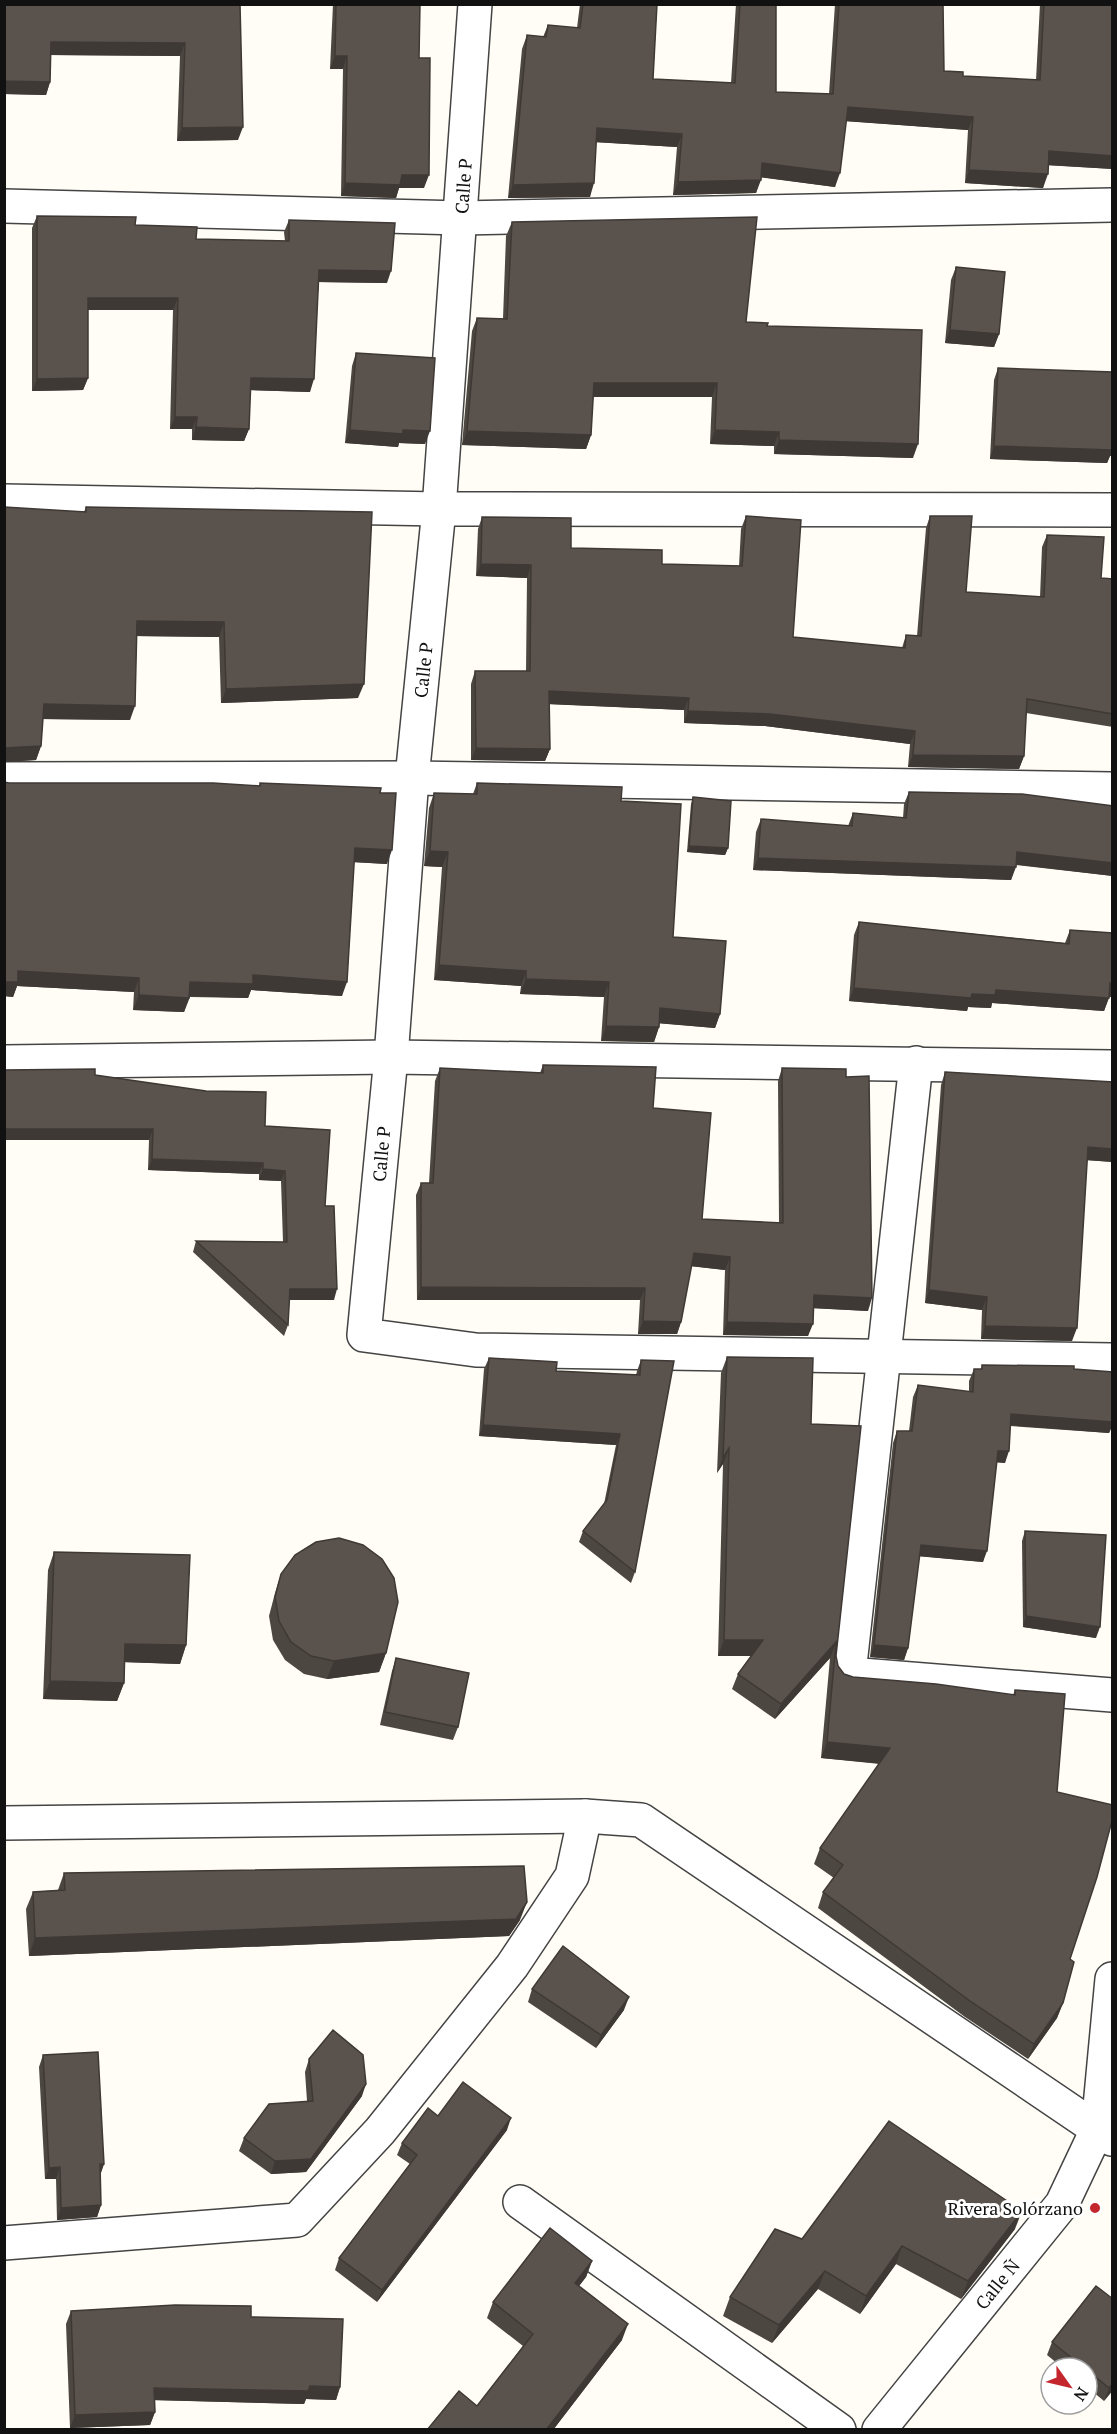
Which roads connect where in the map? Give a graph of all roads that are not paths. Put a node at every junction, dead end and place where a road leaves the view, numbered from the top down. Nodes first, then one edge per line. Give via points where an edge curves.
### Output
1 (475, 4) edge
2 (1113, 205) edge
3 (4, 206) edge
4 (460, 218) junction
5 (4, 501) edge
6 (439, 509) junction
7 (1113, 510) edge
8 (412, 778) junction
9 (4, 779) edge
10 (1113, 789) edge
11 (391, 1057) junction
12 (4, 1062) edge
13 (916, 1063) junction
14 (1113, 1067) edge
15 (885, 1357) junction
16 (1113, 1360) edge
17 (1113, 1695) edge
18 (585, 1816) junction
19 (4, 1823) edge
20 (1113, 1979) edge
21 (1106, 2133) edge
22 (520, 2202) dead end
23 (4, 2243) edge
24 (839, 2430) edge
25 (879, 2430) edge

1 - 4 street, Calle P
2 - 4 street
3 - 4 street
4 - 6 street, Calle P
5 - 6 street
6 - 7 street
6 - 8 street, Calle P
8 - 9 street
8 - 10 street
8 - 11 street, Calle P
11 - 12 street
11 - 13 street
11 - 15 street, Calle P via 364,1335 476,1350
13 - 14 street
13 - 15 street
15 - 16 street
15 - 17 street via 849,1674
18 - 19 street
18 - 21 street via 641,1820
18 - 23 street via 572,1876 512,1966 380,2131 297,2220
20 - 21 street, Calle Ñ
21 - 25 street, Calle Ñ via 1062,2204
22 - 24 street

